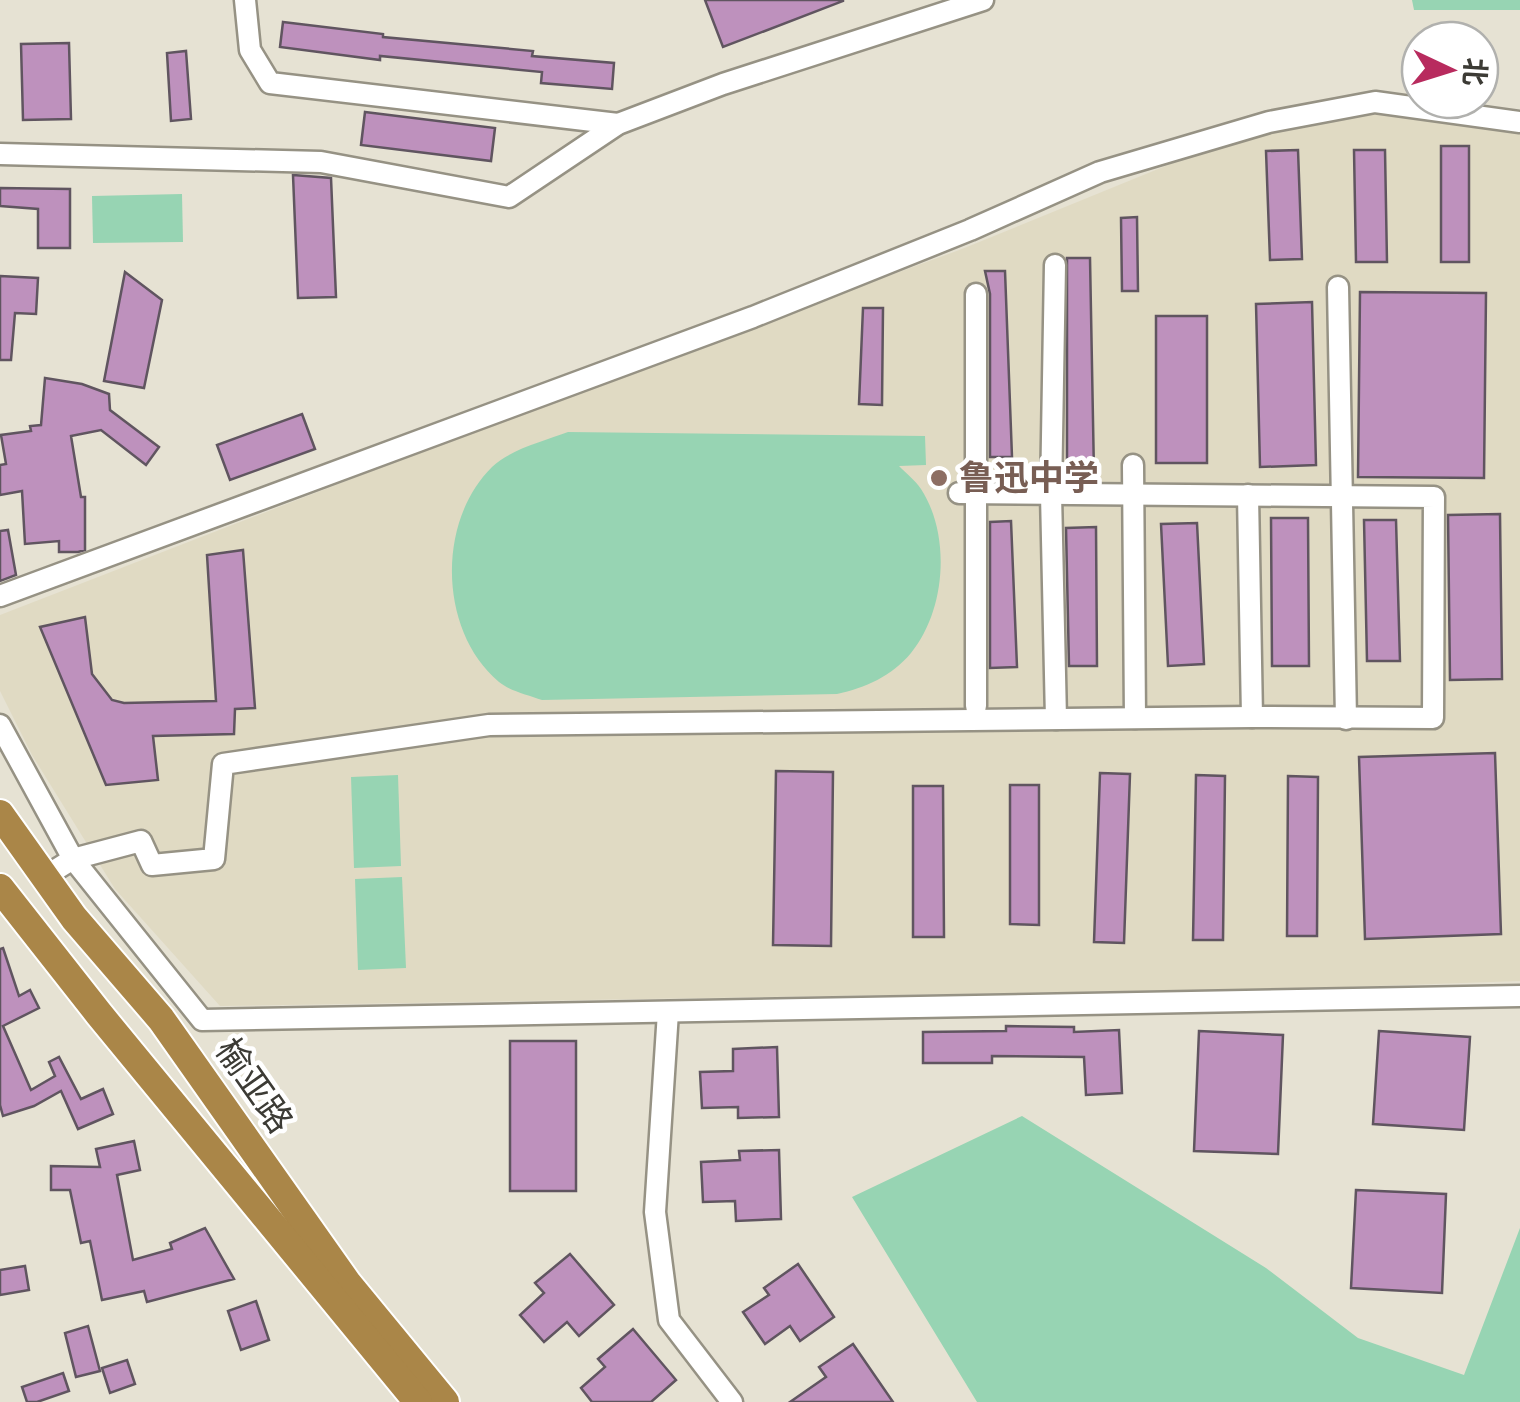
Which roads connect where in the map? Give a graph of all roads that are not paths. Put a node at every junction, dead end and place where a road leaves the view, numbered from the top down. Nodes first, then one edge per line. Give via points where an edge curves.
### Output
1 (245, 0) edge
2 (982, 0) edge
3 (1520, 122) edge
4 (618, 124) junction
5 (0, 154) edge
6 (1056, 265) dead end
7 (1338, 287) dead end
8 (976, 294) dead end
9 (1133, 464) dead end
10 (968, 493) junction
11 (1051, 494) junction
12 (1133, 494) junction
13 (1248, 496) junction
14 (1342, 496) junction
15 (0, 596) edge
16 (976, 706) dead end
17 (1252, 717) junction
18 (1135, 718) junction
19 (1056, 719) junction
20 (1346, 719) junction
21 (0, 725) edge
22 (0, 814) edge
23 (73, 859) junction
24 (44, 877) junction
25 (0, 888) edge
26 (1520, 996) edge
27 (668, 1012) junction
28 (161, 1020) junction
29 (202, 1020) junction
30 (418, 1402) edge
31 (445, 1402) edge
32 (732, 1402) edge

1 - 4 street via 250,50 270,83
2 - 4 street
3 - 15 street via 1375,102 1269,122 1100,172 753,317
4 - 5 street via 509,197 322,162
6 - 11 street
7 - 14 street
8 - 10 street
9 - 12 street
10 - 11 street
10 - 16 street
11 - 12 street
11 - 19 street
12 - 13 street
12 - 18 street
13 - 14 street
13 - 17 street
14 - 20 street
14 - 20 street via 1434,497 1433,718
17 - 18 street
17 - 20 street
18 - 19 street
19 - 23 street via 489,725 223,764 214,859 152,865 141,841
21 - 23 street
22 - 24 highway, 榆亚路
23 - 24 street
23 - 29 street
24 - 28 highway, 榆亚路
25 - 30 highway, 榆亚路
26 - 27 street
27 - 29 street
27 - 32 street via 655,1212 668,1320
28 - 29 street
28 - 31 highway, 榆亚路 via 348,1284

